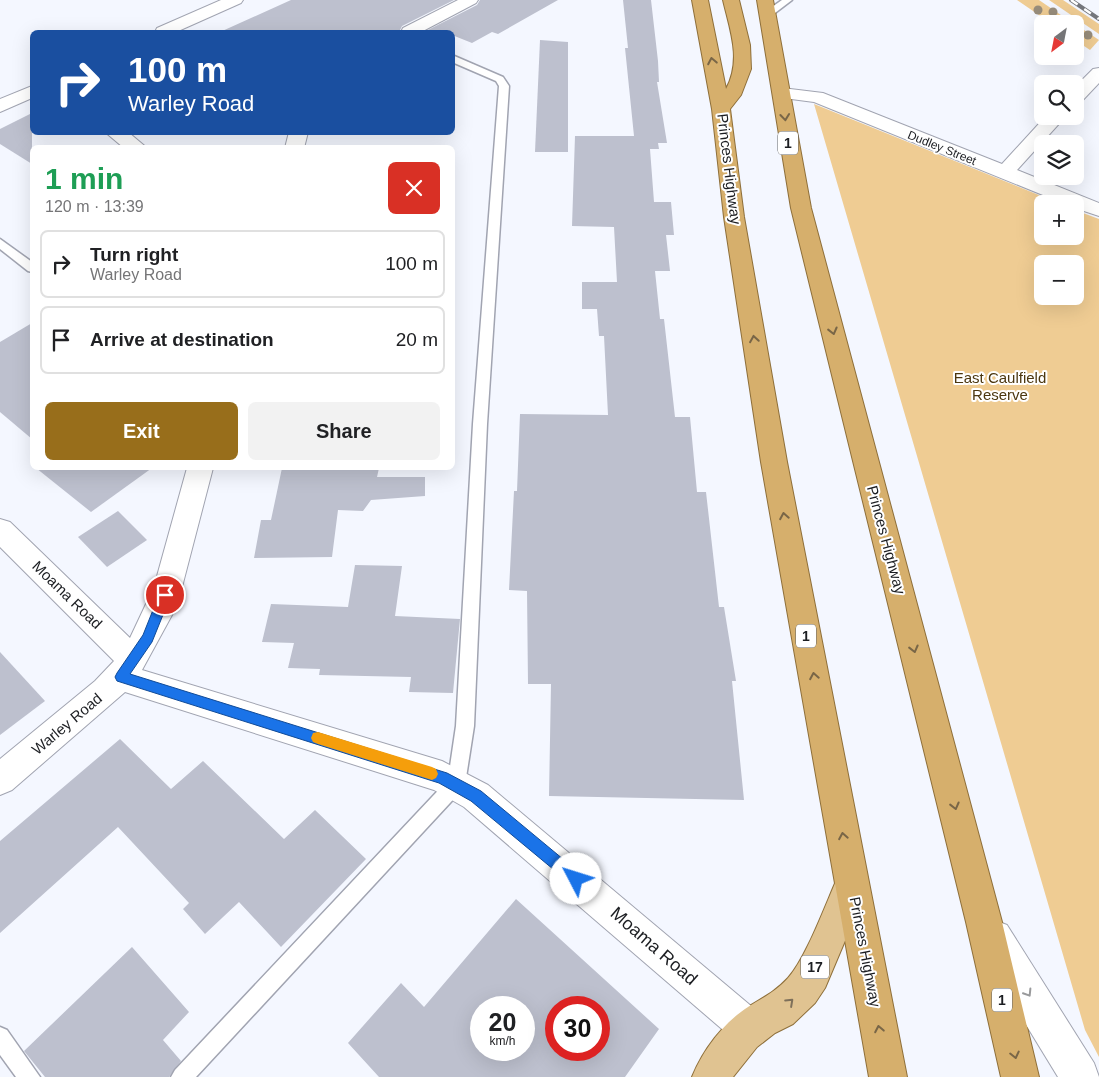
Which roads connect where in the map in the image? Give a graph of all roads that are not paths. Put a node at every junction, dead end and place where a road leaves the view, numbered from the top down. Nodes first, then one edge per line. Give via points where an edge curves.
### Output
1 (235, 0) edge
2 (470, 0) edge
3 (700, 0) edge
4 (731, 0) edge
5 (788, 0) edge
6 (767, 7) edge
7 (168, 30) edge
8 (413, 30) edge
9 (742, 46) junction
10 (774, 48) junction
11 (455, 59) edge
12 (1099, 73) edge
13 (1084, 89) edge
14 (30, 92) edge
15 (782, 93) junction
16 (0, 106) edge
17 (721, 109) junction
18 (1049, 125) edge
19 (118, 135) edge
20 (134, 145) edge
21 (1004, 173) junction
22 (1099, 210) edge
23 (0, 243) edge
24 (30, 266) edge
25 (199, 470) edge
26 (0, 530) edge
27 (127, 668) junction
28 (0, 779) edge
29 (456, 784) junction
30 (852, 884) junction
31 (984, 922) junction
32 (750, 1029) junction
33 (0, 1037) edge
34 (30, 1077) edge
35 (182, 1077) edge
36 (711, 1077) edge
37 (888, 1077) edge
38 (1020, 1077) edge
39 (1080, 1077) edge

1 - 7 street
2 - 8 street
17 -> 3 highway, Princes Highway / 1
4 - 9 highway
5 - 6 lane
6 - 10 highway, Princes Highway / 1
9 - 10 highway
9 - 17 highway via 742,77
10 - 15 highway, Princes Highway / 1
11 - 29 lane via 500,79 504,86 480,424 465,726
12 - 13 street
14 - 16 street
15 - 21 street, Dudley Street via 817,97
15 -> 31 highway, Princes Highway / 1 via 801,208
30 -> 17 highway, Princes Highway / 1 via 762,388
18 - 21 street
19 - 20 street
21 - 22 street, Dudley Street
23 - 24 lane
25 - 27 street, Warley Road via 162,602 148,638
26 - 27 street, Moama Road
27 - 28 street, Warley Road via 70,723
27 - 29 street, Moama Road
29 - 32 street, Moama Road via 476,796 590,891
29 - 35 lane
32 -> 30 main road, 17 via 784,1007 809,981
37 -> 30 highway, Princes Highway / 1
31 -> 38 highway, Princes Highway / 1
31 -> 39 street
32 - 36 main road, 17
33 - 34 lane

